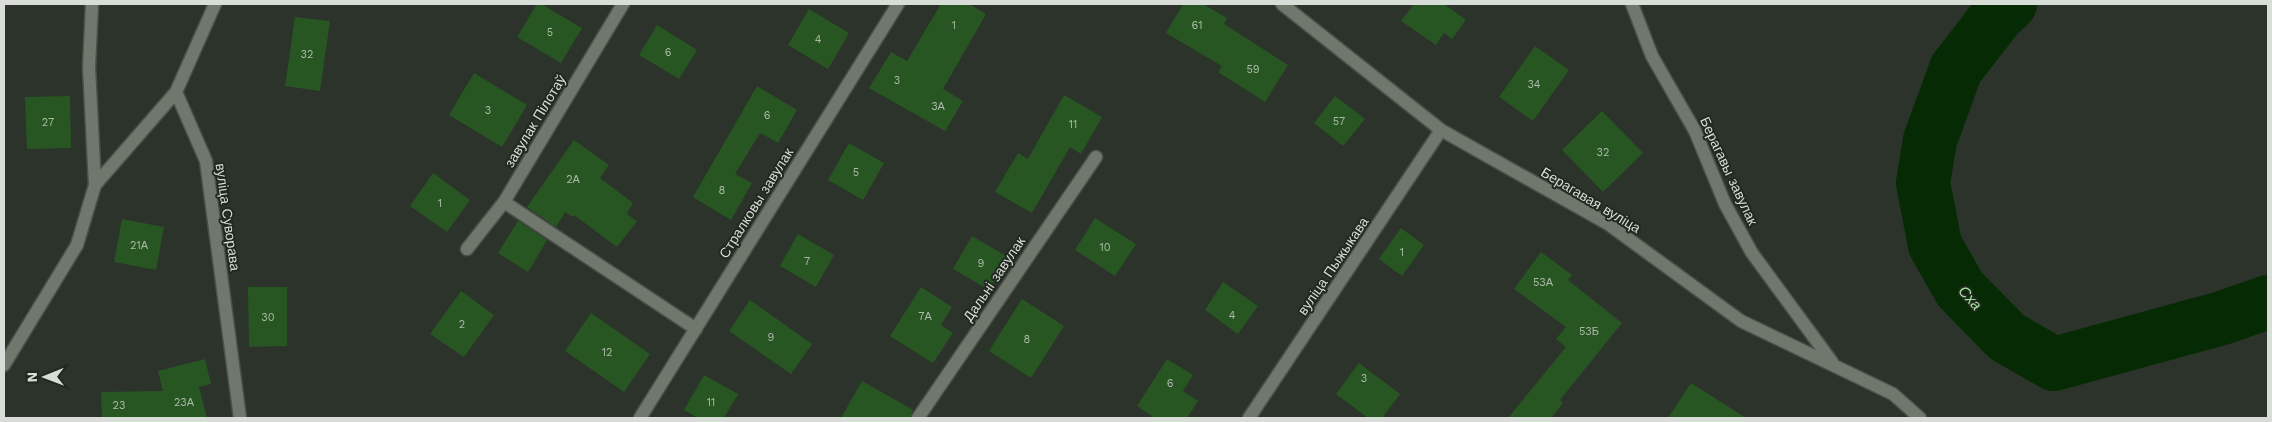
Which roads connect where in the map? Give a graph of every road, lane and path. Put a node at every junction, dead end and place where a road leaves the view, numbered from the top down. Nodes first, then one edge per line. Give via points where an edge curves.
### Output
1 (92, 4) edge
2 (215, 4) edge
3 (623, 4) edge
4 (898, 4) edge
5 (1282, 4) edge
6 (1632, 4) edge
7 (176, 92) junction
8 (1442, 130) junction
9 (1096, 157) dead end
10 (95, 185) junction
11 (504, 202) junction
12 (467, 250) dead end
13 (696, 330) junction
14 (1833, 364) junction
15 (4, 365) edge
16 (240, 418) edge
17 (640, 418) edge
18 (918, 418) edge
19 (1249, 418) edge
20 (1920, 418) edge

1 - 10 street via 89,67
2 - 7 street
3 - 11 street, завулак Пілотаў
4 - 13 street, Стралковы завулак
5 - 8 street, Берагавая вуліца
6 - 14 street, Берагавы завулак via 1652,56 1695,132 1724,204 1752,254
7 - 10 street
7 - 16 street, вуліца Суворава via 206,161
8 - 14 street, Берагавая вуліца via 1608,224 1741,321
8 - 19 street, вуліца Пыжыкава
9 - 18 street, Дальні завулак
10 - 15 street via 77,245
11 - 12 street, завулак Пілотаў
11 - 13 street
13 - 17 street, Стралковы завулак
14 - 20 street, Берагавая вуліца via 1893,394

